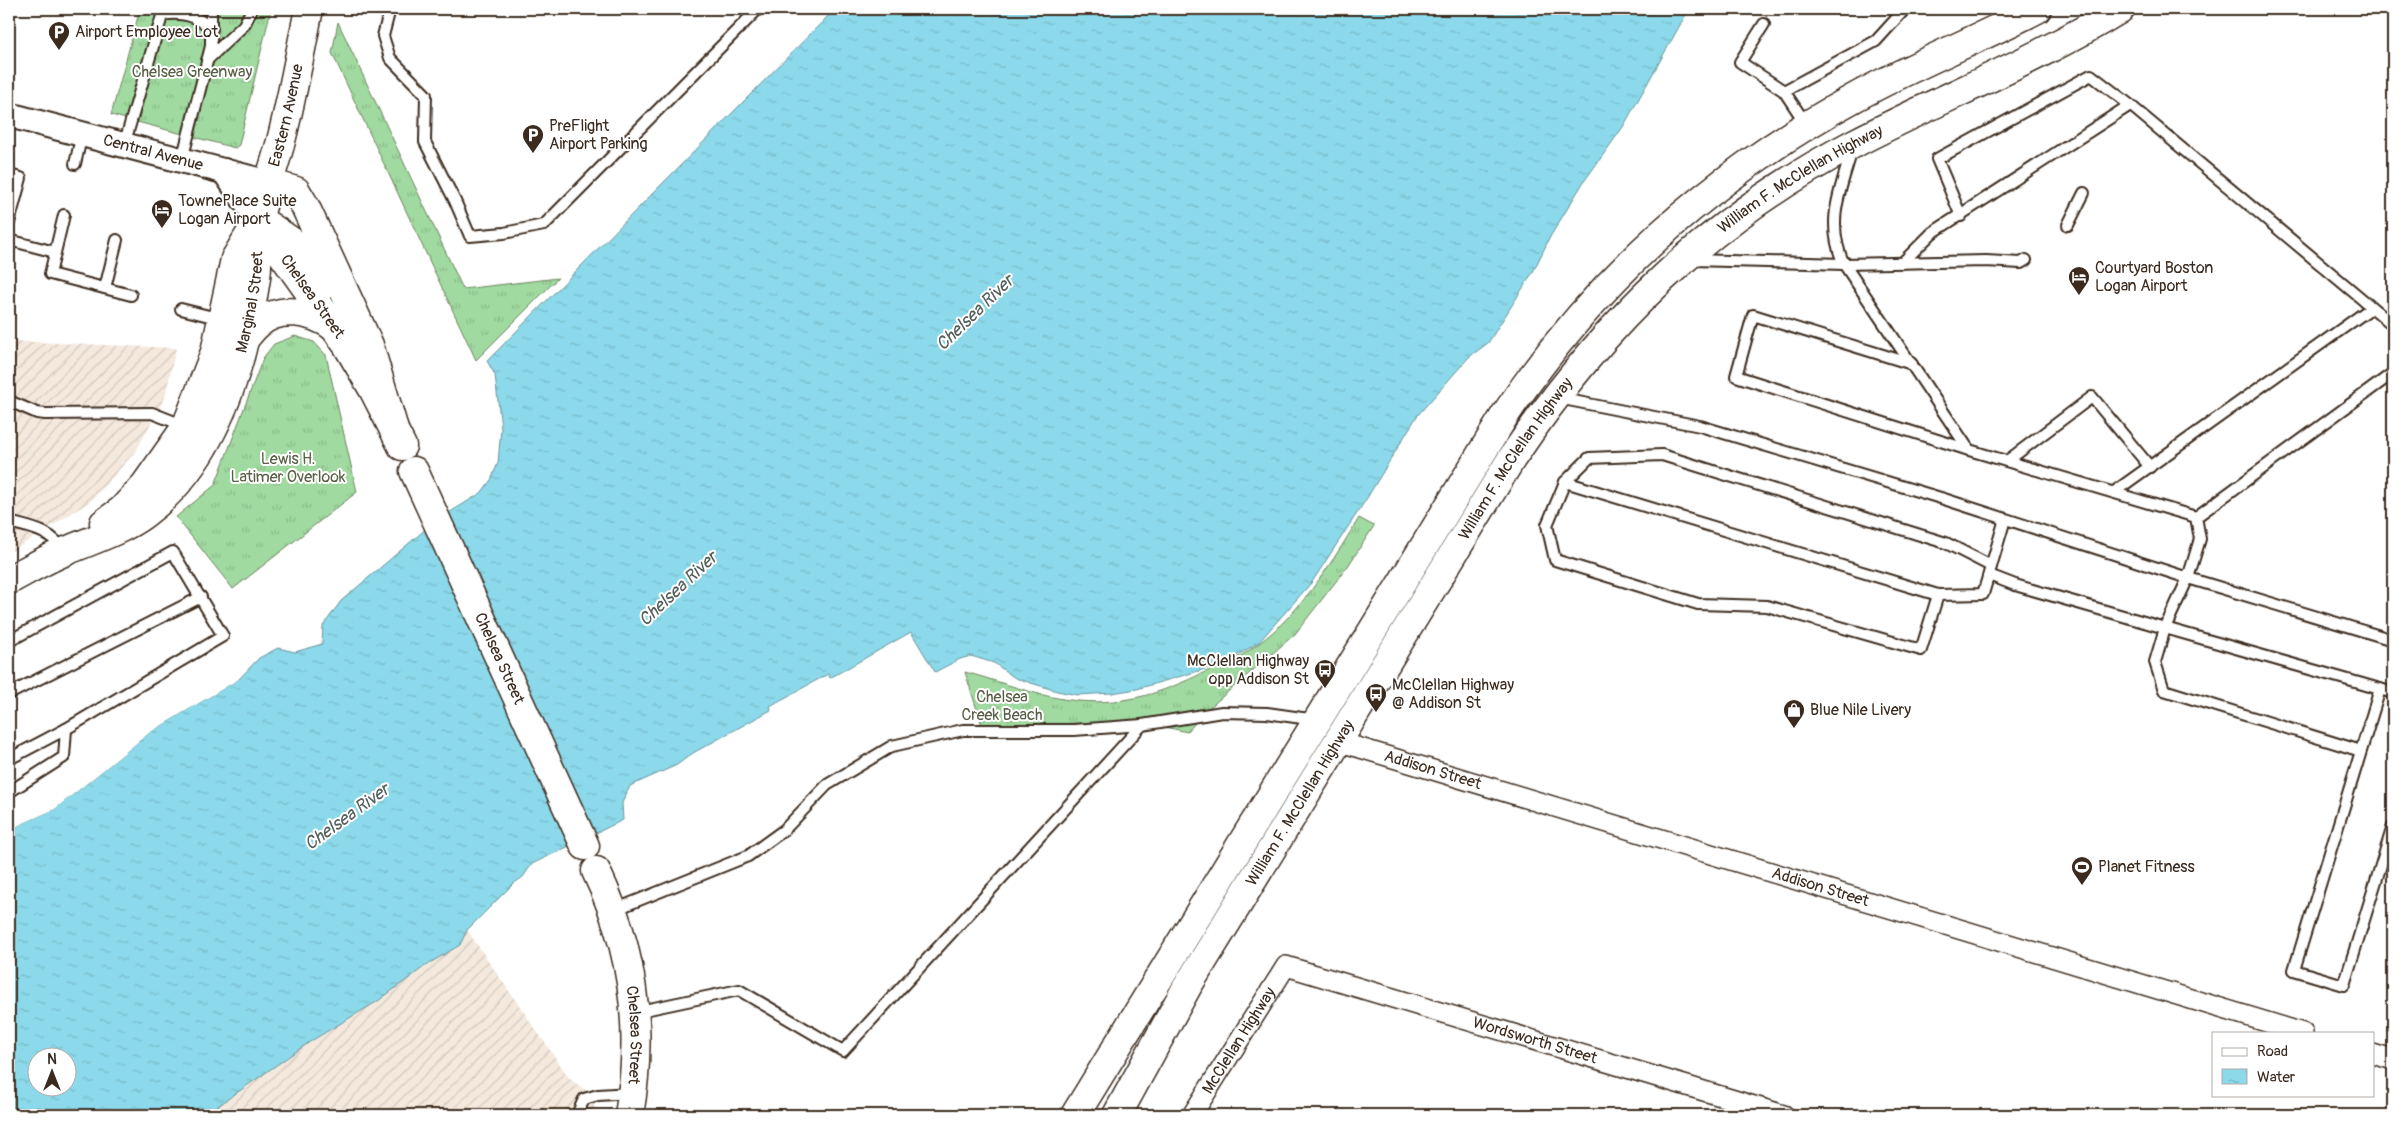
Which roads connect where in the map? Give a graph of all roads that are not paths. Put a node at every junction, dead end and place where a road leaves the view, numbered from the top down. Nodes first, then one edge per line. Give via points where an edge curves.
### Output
1 (211, 9) edge
2 (252, 9) edge
3 (309, 9) edge
4 (390, 9) edge
5 (758, 9) edge
6 (1905, 9) edge
7 (2037, 9) edge
8 (2120, 9) edge
9 (163, 12) edge
10 (1764, 24) dead end
11 (212, 29) junction
12 (207, 61) junction
13 (1784, 90) junction
14 (2130, 105) junction
15 (9, 115) edge
16 (1806, 125) junction
17 (82, 134) junction
18 (1854, 143) junction
19 (124, 145) junction
20 (182, 160) junction
21 (75, 164) dead end
22 (224, 171) junction
23 (9, 175) edge
24 (269, 183) junction
25 (296, 191) joint
26 (2084, 193) dead end
27 (64, 216) dead end
28 (1962, 216) junction
29 (258, 220) junction
30 (9, 223) edge
31 (2068, 226) dead end
32 (9, 240) edge
33 (117, 240) dead end
34 (55, 252) junction
35 (1682, 260) junction
36 (2026, 260) dead end
37 (1902, 263) junction
38 (1844, 264) junction
39 (105, 288) junction
40 (132, 296) dead end
41 (181, 308) dead end
42 (2371, 308) junction
43 (222, 319) junction
44 (2393, 325) edge
45 (348, 328) junction
46 (242, 342) junction
47 (1912, 364) junction
48 (2393, 373) edge
49 (1554, 397) junction
50 (9, 401) edge
51 (186, 427) junction
52 (397, 436) dead end
53 (1969, 450) junction
54 (2007, 461) junction
55 (2150, 467) junction
56 (414, 471) dead end
57 (1565, 482) junction
58 (2114, 492) junction
59 (2196, 517) junction
60 (2005, 519) junction
61 (9, 522) edge
62 (64, 552) junction
63 (1990, 570) junction
64 (2188, 578) junction
65 (9, 580) edge
66 (1938, 595) junction
67 (201, 597) junction
68 (2165, 628) junction
69 (2393, 640) edge
70 (9, 641) edge
71 (2380, 689) junction
72 (2393, 693) edge
73 (9, 694) edge
74 (1317, 720) junction
75 (1142, 725) junction
76 (66, 729) junction
77 (1337, 741) junction
78 (2362, 751) junction
79 (9, 759) edge
80 (9, 792) edge
81 (2393, 826) edge
82 (600, 880) junction
83 (1286, 966) joint
84 (635, 1012) junction
85 (2300, 1032) edge
86 (2374, 1054) edge
87 (2393, 1060) edge
88 (630, 1104) edge
89 (577, 1115) edge
90 (1075, 1115) edge
91 (1117, 1115) edge
92 (1192, 1115) edge
93 (1784, 1115) edge

1 - 11 lane
2 - 12 lane via 244,25
3 - 24 main road, Eastern Avenue
4 - 5 lane via 383,36 390,58 426,95 425,142 470,236 544,225
6 - 13 lane via 1876,41
7 - 16 main road, William F. McClellan Highway via 1887,80
8 - 18 main road, William F. McClellan Highway via 2032,57
9 - 11 lane via 184,14
9 - 19 lane
10 - 13 lane via 1740,62
11 - 12 lane
12 - 20 lane
13 - 16 lane
14 - 28 lane
14 - 28 lane via 2091,75 1937,159
14 - 42 lane
15 - 17 street, Central Avenue
16 - 74 main road, William F. McClellan Highway via 1737,170 1673,222 1606,286 1559,340 1505,415
17 - 19 street, Central Avenue
17 - 21 lane
18 - 35 main road, William F. McClellan Highway via 1768,195
18 - 38 lane via 1834,218 1837,249
19 - 20 street, Central Avenue
20 - 22 street, Central Avenue
22 - 24 street, Central Avenue
22 - 29 street, Chelsea Street
23 - 30 lane via 21,178
24 - 25 main road, Central Avenue
24 - 29 main road, Eastern Avenue
25 - 45 main road, Chelsea Street via 320,237
26 - 31 lane
27 - 34 lane
28 - 37 lane via 1932,233
29 - 43 main road, Marginal Street via 236,259
29 - 45 main road, Chelsea Street
29 - 46 main road, Marginal Street via 256,279
32 - 34 lane
33 - 39 lane
34 - 39 lane via 50,274
35 - 38 lane
35 - 49 main road, William F. McClellan Highway via 1610,329
36 - 37 lane via 2021,263
37 - 38 lane
38 - 47 lane
39 - 40 lane
41 - 43 lane
42 - 44 lane
42 - 55 lane
43 - 51 main road, Marginal Street via 209,371
45 - 46 main road via 307,314 284,312 258,324
45 - 52 main road, Chelsea Street via 359,365
46 - 62 main road, Marginal Street via 216,422 196,458 174,485 145,514
47 - 53 lane
47 - 53 lane via 1753,315 1736,376
48 - 59 lane
49 - 60 lane via 1700,426
49 - 77 main road, William F. McClellan Highway via 1512,458
50 - 51 lane via 45,414 152,413
51 - 62 main road, Marginal Street via 156,471 122,510
53 - 54 lane
54 - 55 lane via 2092,397
54 - 58 lane
55 - 58 lane
56 - 82 main road, Chelsea Street
57 - 63 lane via 1589,458 1662,455 1946,543
57 - 66 lane
57 - 66 lane via 1547,525 1555,560 1688,601 1767,606 1921,650
58 - 59 lane
59 - 64 lane via 2200,539
60 - 63 lane
60 - 64 lane
61 - 62 lane via 48,534 55,538
62 - 65 main road, Marginal Street
63 - 66 lane via 1983,594
63 - 68 lane via 2015,584
64 - 68 lane
64 - 69 lane
67 - 70 lane via 173,552
67 - 73 lane
67 - 76 lane via 223,636
68 - 71 lane
68 - 78 lane via 2155,662 2164,690
71 - 72 lane
71 - 78 lane
74 - 75 lane via 1267,713 1222,712
74 - 90 main road, William F. McClellan Highway
75 - 82 lane via 1074,730 963,730 892,746 827,785 784,830 748,856
75 - 84 lane via 843,1051 739,990
76 - 79 lane
76 - 80 lane via 64,757
77 - 85 street, Addison Street
77 - 91 main road, William F. McClellan Highway via 1178,1003
78 - 81 lane via 2294,970 2344,985
82 - 84 main road, Chelsea Street via 628,960
83 - 92 street, McClellan Highway
83 - 93 street, Wordsworth Street
84 - 88 main road, Chelsea Street via 636,1057
86 - 87 street
88 - 89 lane via 598,1094 584,1099

